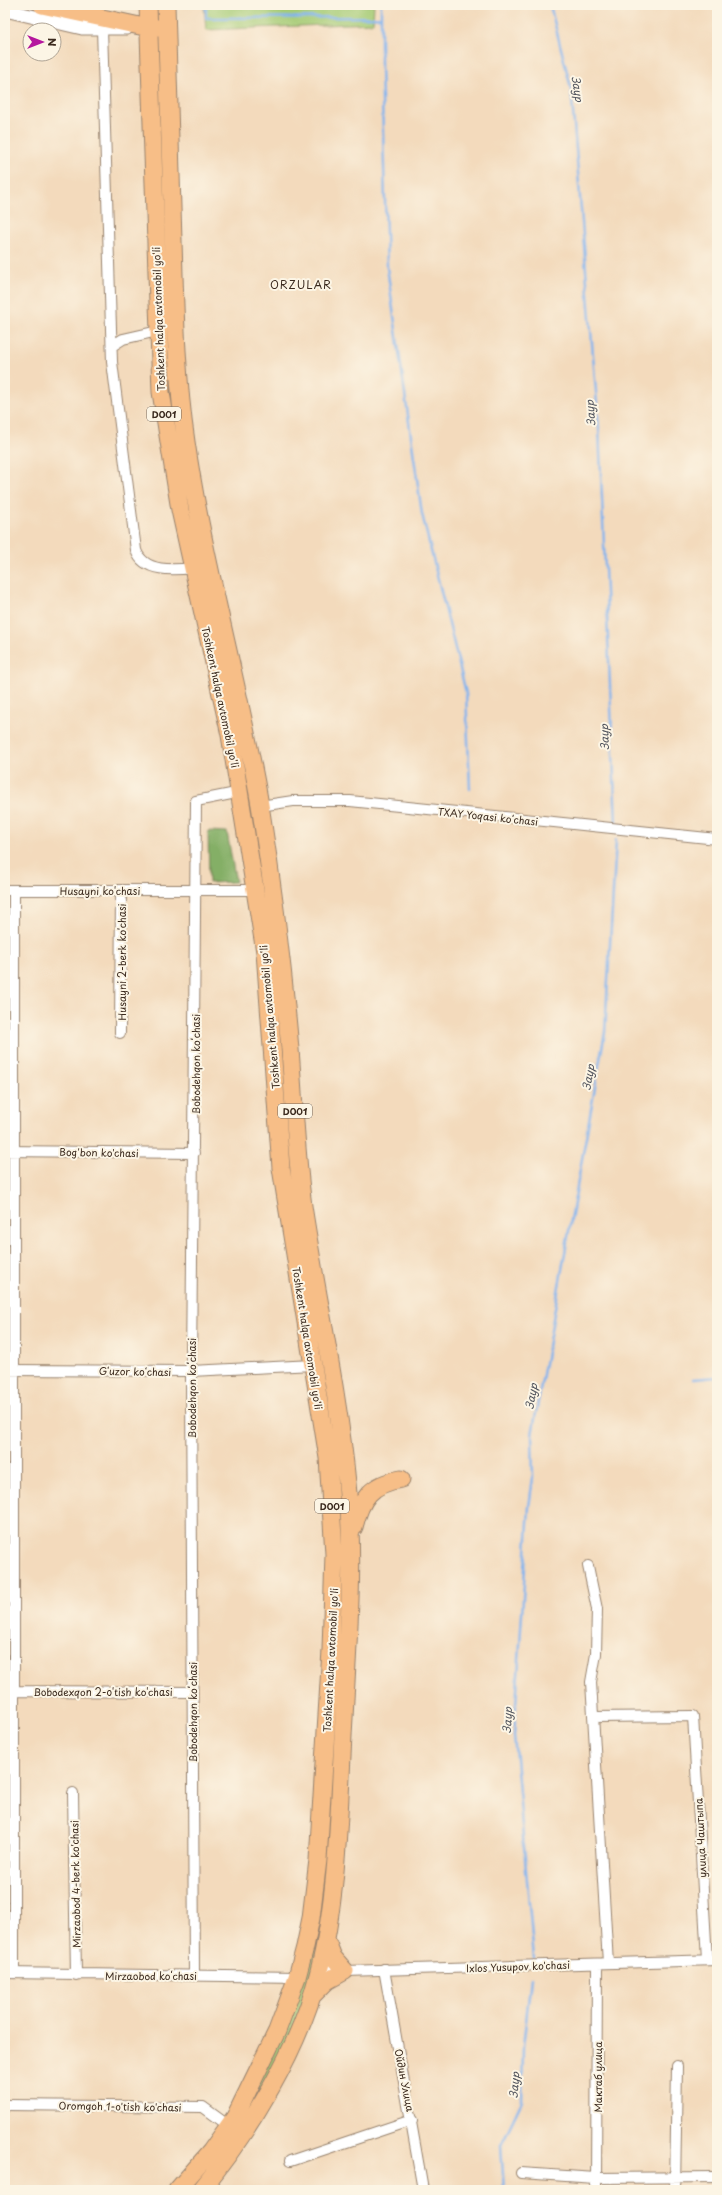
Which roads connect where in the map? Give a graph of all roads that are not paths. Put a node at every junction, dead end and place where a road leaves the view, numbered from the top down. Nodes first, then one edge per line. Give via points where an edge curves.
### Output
1 (42, 5) edge
2 (148, 5) edge
3 (166, 5) edge
4 (5, 10) edge
5 (97, 20) edge
6 (149, 28) junction
7 (167, 28) junction
8 (158, 331) junction
9 (112, 346) junction
10 (201, 566) junction
11 (241, 792) junction
12 (260, 806) junction
13 (717, 839) edge
14 (9, 890) edge
15 (121, 890) junction
16 (196, 890) junction
17 (256, 890) junction
18 (120, 1033) dead end
19 (290, 1048) junction
20 (273, 1049) junction
21 (9, 1151) edge
22 (194, 1153) junction
23 (313, 1366) junction
24 (9, 1370) edge
25 (191, 1372) junction
26 (401, 1478) dead end
27 (350, 1545) junction
28 (588, 1566) dead end
29 (14, 1691) junction
30 (192, 1692) junction
31 (593, 1717) junction
32 (334, 1744) junction
33 (73, 1793) dead end
34 (326, 1939) junction
35 (712, 1960) edge
36 (608, 1963) junction
37 (597, 1964) junction
38 (320, 1967) junction
39 (384, 1969) junction
40 (345, 1971) junction
41 (9, 1973) edge
42 (76, 1975) junction
43 (194, 1976) junction
44 (296, 1976) junction
45 (312, 1996) junction
46 (677, 2066) dead end
47 (5, 2104) edge
48 (412, 2120) junction
49 (229, 2126) junction
50 (290, 2161) dead end
51 (521, 2173) dead end
52 (717, 2177) edge
53 (596, 2178) junction
54 (674, 2178) junction
55 (181, 2188) edge
56 (201, 2190) edge
57 (424, 2190) edge
58 (596, 2190) edge
59 (675, 2190) edge

1 - 5 main road
2 - 6 main road, Toshkent halqa avtomobil yo'li / D001
3 - 7 main road, Toshkent halqa avtomobil yo'li / D001
4 - 5 street via 82,28
5 - 6 main road
5 - 9 street
6 - 7 main road
6 - 8 main road, Toshkent halqa avtomobil yo'li / D001
7 - 10 main road, Toshkent halqa avtomobil yo'li / D001 via 177,360
8 - 9 street via 123,339
8 - 10 main road, Toshkent halqa avtomobil yo'li / D001 via 165,422 176,488
9 - 10 street via 137,554 144,562 161,568 176,570
10 - 11 main road, Toshkent halqa avtomobil yo'li / D001
10 - 12 main road, Toshkent halqa avtomobil yo'li / D001 via 236,682
11 - 16 street, Bobodehqon koʻchasi via 196,801
11 - 17 main road, Toshkent halqa avtomobil yo'li / D001
12 - 13 street, TXAY Yoqasi koʻchasi via 293,801 350,801
12 - 19 main road, Toshkent halqa avtomobil yo'li / D001 via 278,926
14 - 15 street, Husayni ko'chasi
14 - 21 street
15 - 16 street, Husayni ko'chasi
15 - 18 street, Husayni 2-berk ko'chasi
16 - 17 street, Husayni ko'chasi
16 - 22 street, Bobodehqon koʻchasi
17 - 20 main road, Toshkent halqa avtomobil yo'li / D001 via 265,952
19 - 20 main road
19 - 27 main road, Toshkent halqa avtomobil yo'li / D001 via 301,1188 346,1474
20 - 23 main road, Toshkent halqa avtomobil yo'li / D001 via 282,1175
21 - 22 street, Bog'bon ko'chasi
21 - 24 street
22 - 25 street, Bobodehqon koʻchasi
23 - 25 street, Gʻuzor koʻchasi
23 - 32 main road, Toshkent halqa avtomobil yo'li / D001 via 328,1458 334,1554
24 - 25 street, Gʻuzor koʻchasi
24 - 29 street
25 - 30 street, Bobodehqon koʻchasi
26 - 27 main road via 376,1487 366,1496 356,1519
27 - 32 main road, Toshkent halqa avtomobil yo'li / D001
28 - 31 street via 596,1609 596,1654 591,1682
29 - 30 street, Bobodexqon 2-o'tish ko'chasi
29 - 41 street
30 - 43 street, Bobodehqon koʻchasi
31 - 35 street, улица Чаштыпа via 693,1716
31 - 36 street
32 - 34 main road, Toshkent halqa avtomobil yo'li / D001 via 333,1883
32 - 44 main road, Toshkent halqa avtomobil yo'li / D001 via 311,1918
33 - 42 street, Mirzaobod 4-berk ko'chasi
34 - 38 main road, Toshkent halqa avtomobil yo'li / D001
34 - 40 main road via 333,1957
35 - 36 street, Ixlos Yusupov ko'chasi
36 - 37 street, Ixlos Yusupov ko'chasi
37 - 39 street, Ixlos Yusupov ko'chasi
37 - 53 street, Мактаб улица
38 - 40 street, Ixlos Yusupov ko'chasi
38 - 45 main road, Toshkent halqa avtomobil yo'li / D001
39 - 40 street, Ixlos Yusupov ko'chasi
39 - 48 street, Ойдин Улица
40 - 45 main road via 327,1981
41 - 42 street, Mirzaobod koʻchasi
42 - 43 street, Mirzaobod koʻchasi
43 - 44 street, Mirzaobod koʻchasi
44 - 49 main road, Toshkent halqa avtomobil yo'li / D001 via 269,2049
45 - 56 main road, Toshkent halqa avtomobil yo'li / D001 via 286,2057 254,2117
46 - 54 street
47 - 49 street, Oromgoh 1-o'tish ko'chasi via 203,2107
48 - 50 street
48 - 57 street, Ойдин Улица
49 - 55 main road, Toshkent halqa avtomobil yo'li / D001
51 - 53 street
52 - 54 street
53 - 54 street
53 - 58 street, Мактаб улица
54 - 59 street

